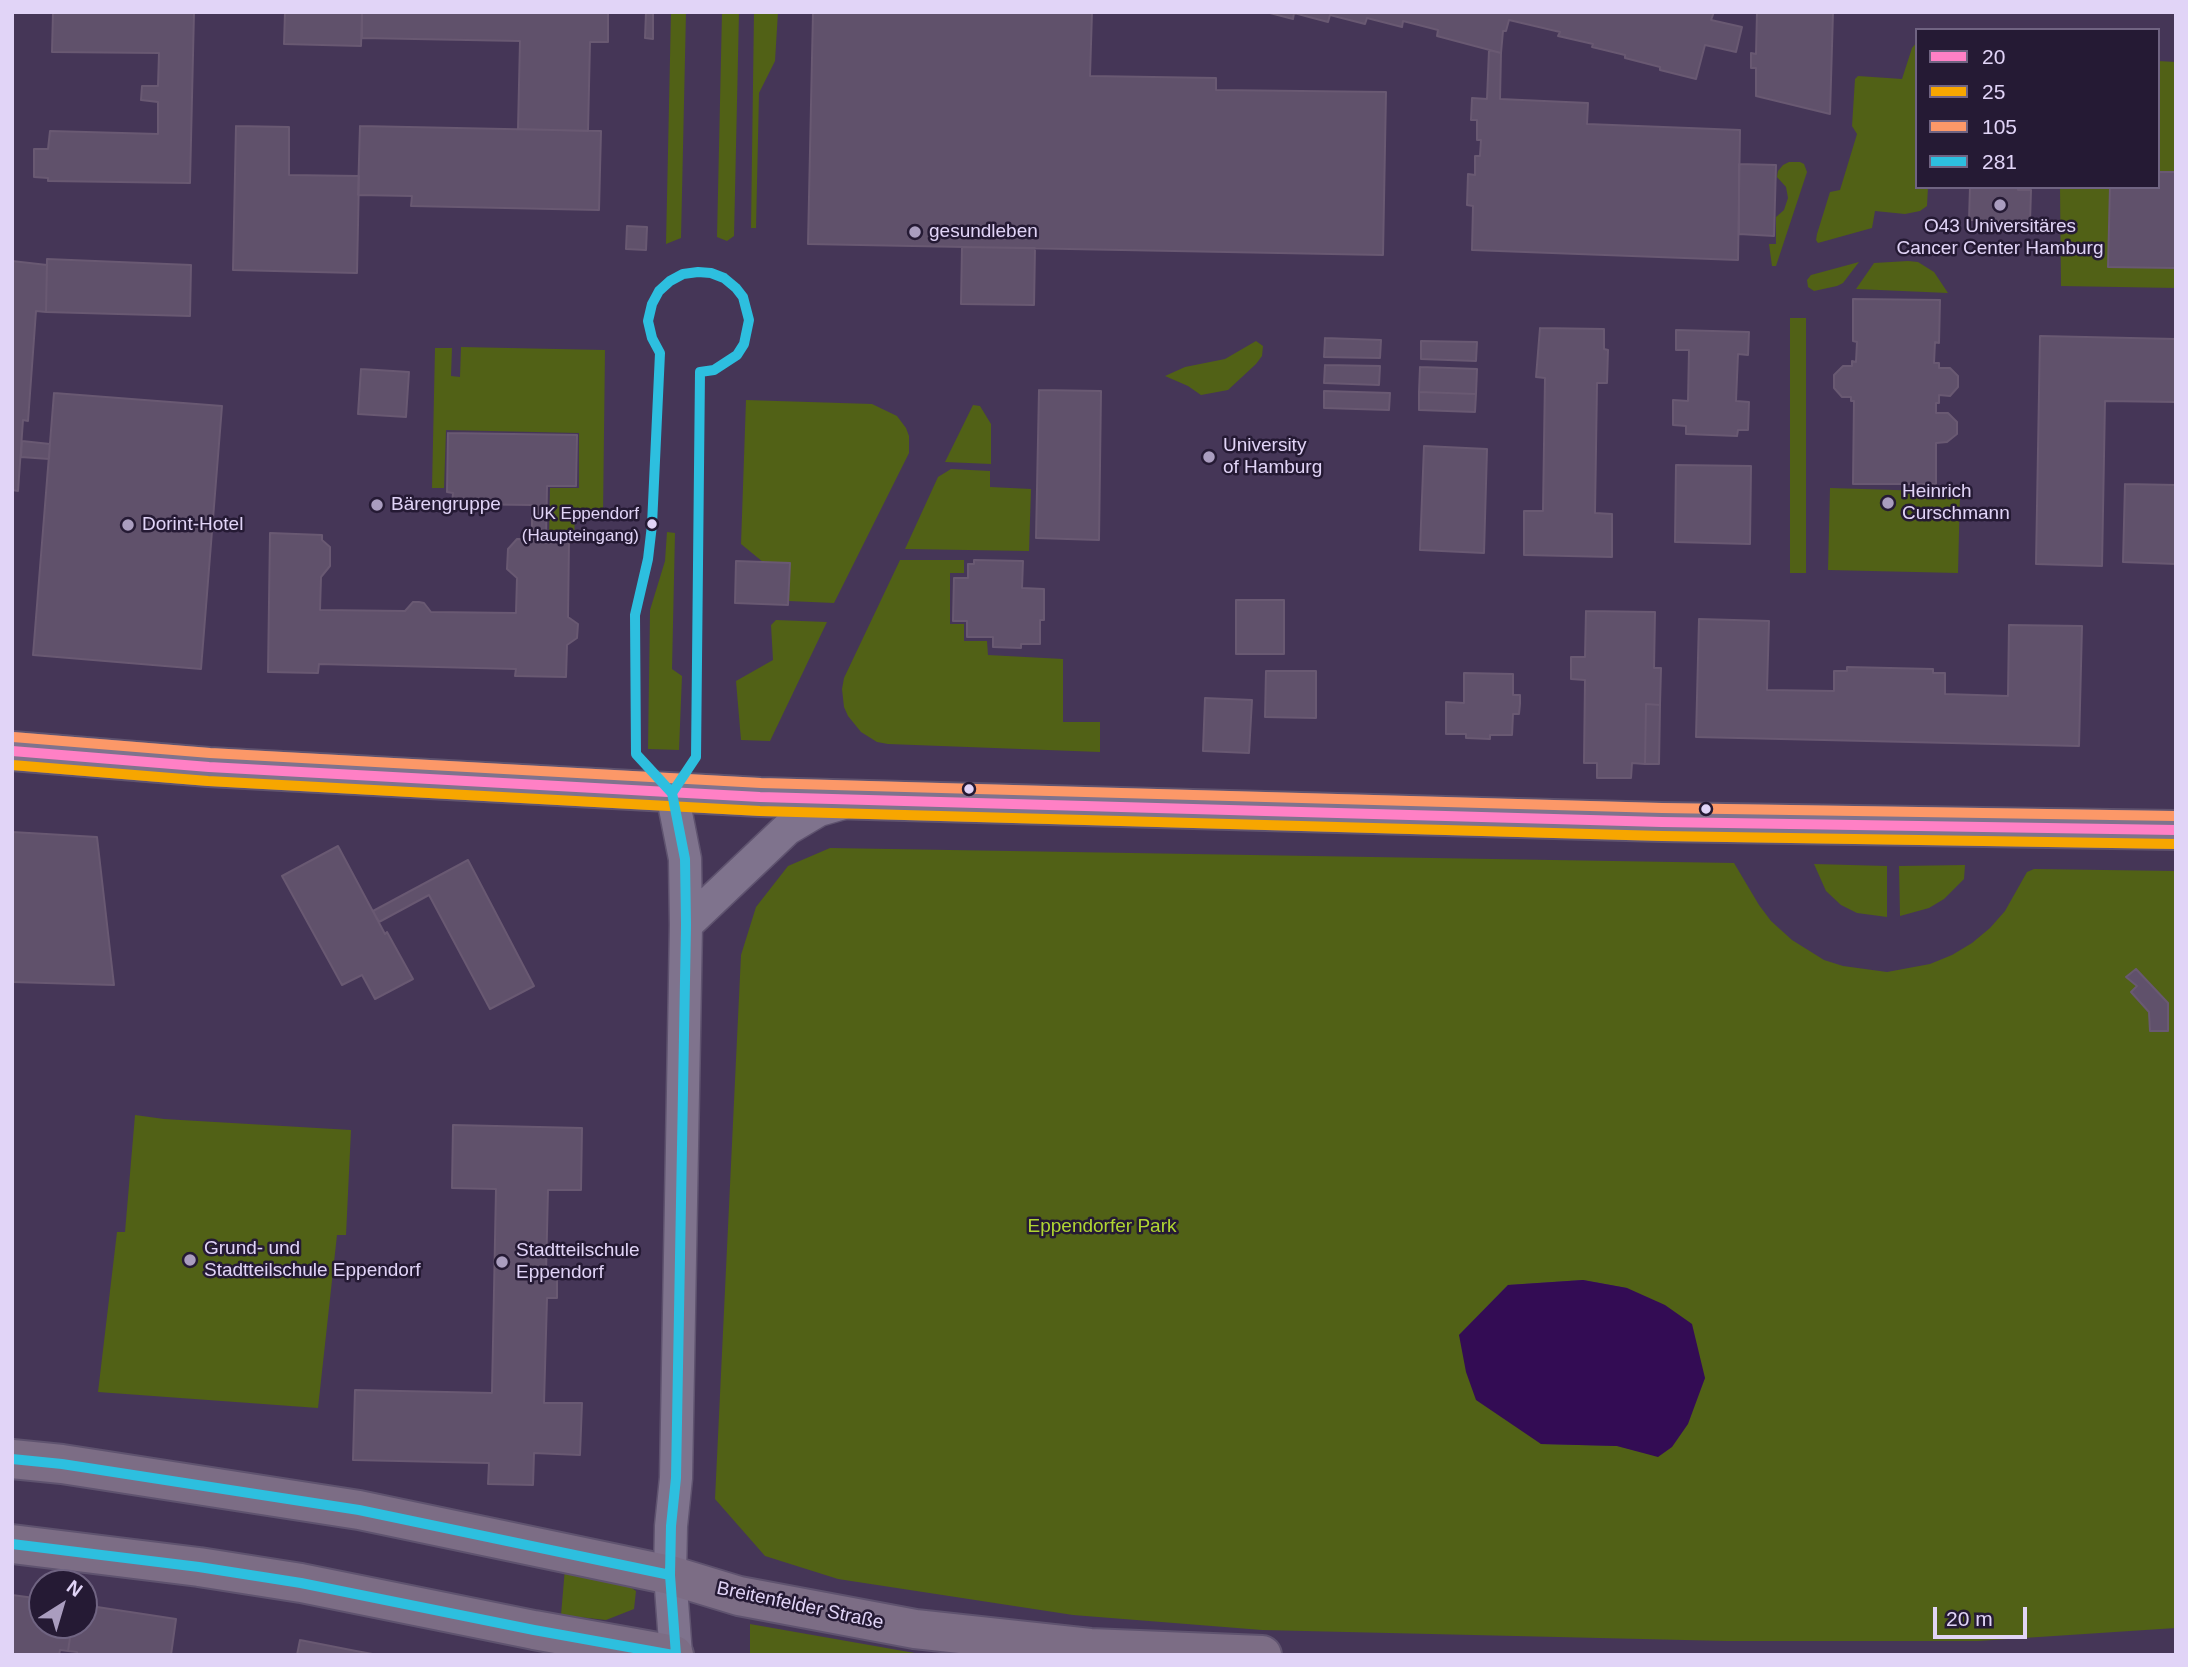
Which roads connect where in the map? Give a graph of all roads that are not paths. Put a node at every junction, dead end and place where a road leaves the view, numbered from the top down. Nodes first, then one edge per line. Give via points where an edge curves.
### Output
1 (12, 751) edge
2 (672, 793) junction
3 (857, 799) junction
4 (2176, 830) edge
5 (686, 925) junction
6 (12, 1460) edge
7 (12, 1544) edge
8 (670, 1575) junction
9 (675, 1655) edge
10 (1262, 1655) edge

1 - 2 street
2 - 3 street
2 - 5 street via 685,859
3 - 4 street via 1662,822
3 - 5 street via 819,810 786,829
5 - 8 street
6 - 8 main road, Breitenfelder Straße via 359,1510
7 - 9 main road via 301,1583
8 - 9 street
8 - 10 main road, Breitenfelder Straße via 739,1596 915,1629 1090,1648

